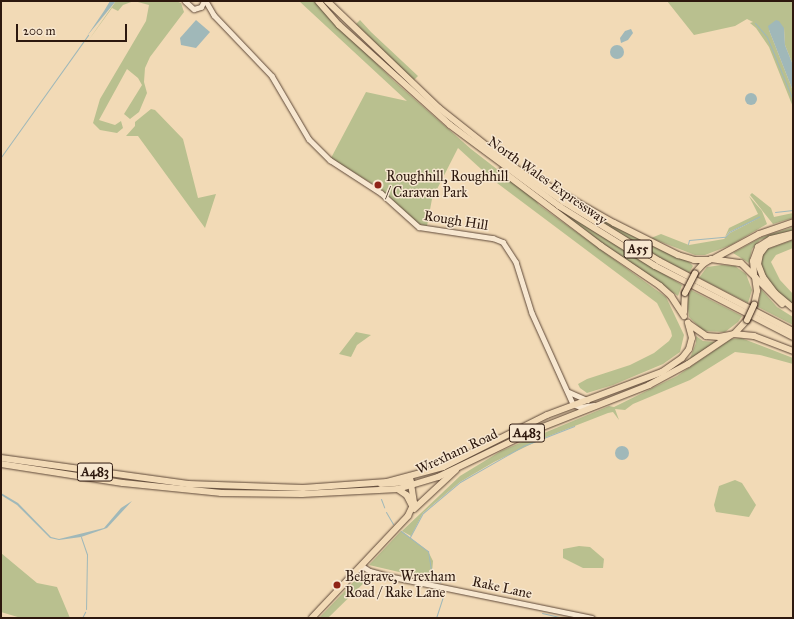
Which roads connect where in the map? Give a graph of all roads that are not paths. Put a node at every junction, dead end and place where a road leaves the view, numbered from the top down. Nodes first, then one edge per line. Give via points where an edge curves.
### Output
1 (184, 1) edge
2 (205, 1) edge
3 (318, 1) edge
4 (327, 1) edge
5 (199, 8) junction
6 (214, 15) junction
7 (450, 125) junction
8 (493, 151) junction
9 (793, 222) edge
10 (793, 235) edge
11 (710, 260) junction
12 (755, 275) junction
13 (793, 308) edge
14 (793, 312) edge
15 (684, 316) junction
16 (688, 323) junction
17 (793, 331) edge
18 (732, 334) junction
19 (793, 337) edge
20 (793, 351) edge
21 (569, 392) junction
22 (589, 400) junction
23 (573, 404) junction
24 (597, 404) junction
25 (1, 458) edge
26 (1, 464) edge
27 (459, 468) junction
28 (411, 482) junction
29 (398, 489) junction
30 (412, 509) junction
31 (362, 566) junction
32 (312, 618) edge
33 (592, 618) edge

1 - 5 street, Rough Hill via 191,9
2 - 5 street
2 - 6 street, Rough Hill
3 - 7 highway, North Wales Expressway / A55 via 339,25
4 - 8 highway, North Wales Expressway / A55 via 401,74
5 - 6 street, Rough Hill
6 - 21 street, Rough Hill via 272,76 306,134 330,160 381,193 419,227 493,238 504,242 516,262 543,339
7 - 15 highway via 531,194 660,286 671,296
7 - 19 highway, North Wales Expressway / A55 via 508,170 609,238 655,266
8 - 11 highway via 536,179 627,230 678,255 694,260
8 - 17 highway, North Wales Expressway / A55 via 564,202 652,257
9 - 11 highway via 759,234
10 - 12 highway via 771,239 758,247 753,261
10 - 13 highway via 766,246 760,254 758,264 763,277 775,293
11 - 12 highway via 736,261
11 - 15 highway, bridge via 695,273 685,293
12 - 14 highway via 775,299
12 - 18 highway, bridge via 757,292 754,305 747,320
15 - 16 highway
16 - 18 highway via 706,336
16 - 22 highway, Wrexham Road / A483 via 691,344 682,358 662,372
18 - 20 highway via 754,336
18 - 24 highway, Wrexham Road / A483 via 668,376
21 - 22 street
21 - 23 street, Rough Hill
22 - 23 highway, Wrexham Road / A483
23 - 24 street via 580,407
23 - 28 highway, Wrexham Road / A483
24 - 27 highway, Wrexham Road / A483 via 508,442
25 - 28 highway, A483 via 188,484 304,488
26 - 29 highway, A483 via 123,483 221,493 302,494
27 - 28 highway, Wrexham Road / A483
27 - 30 main road
28 - 29 highway, A483
28 - 30 main road, Wrexham Road
29 - 30 main road via 407,495
30 - 31 main road
31 - 32 main road
31 - 33 street, Rake Lane via 370,571 393,577

